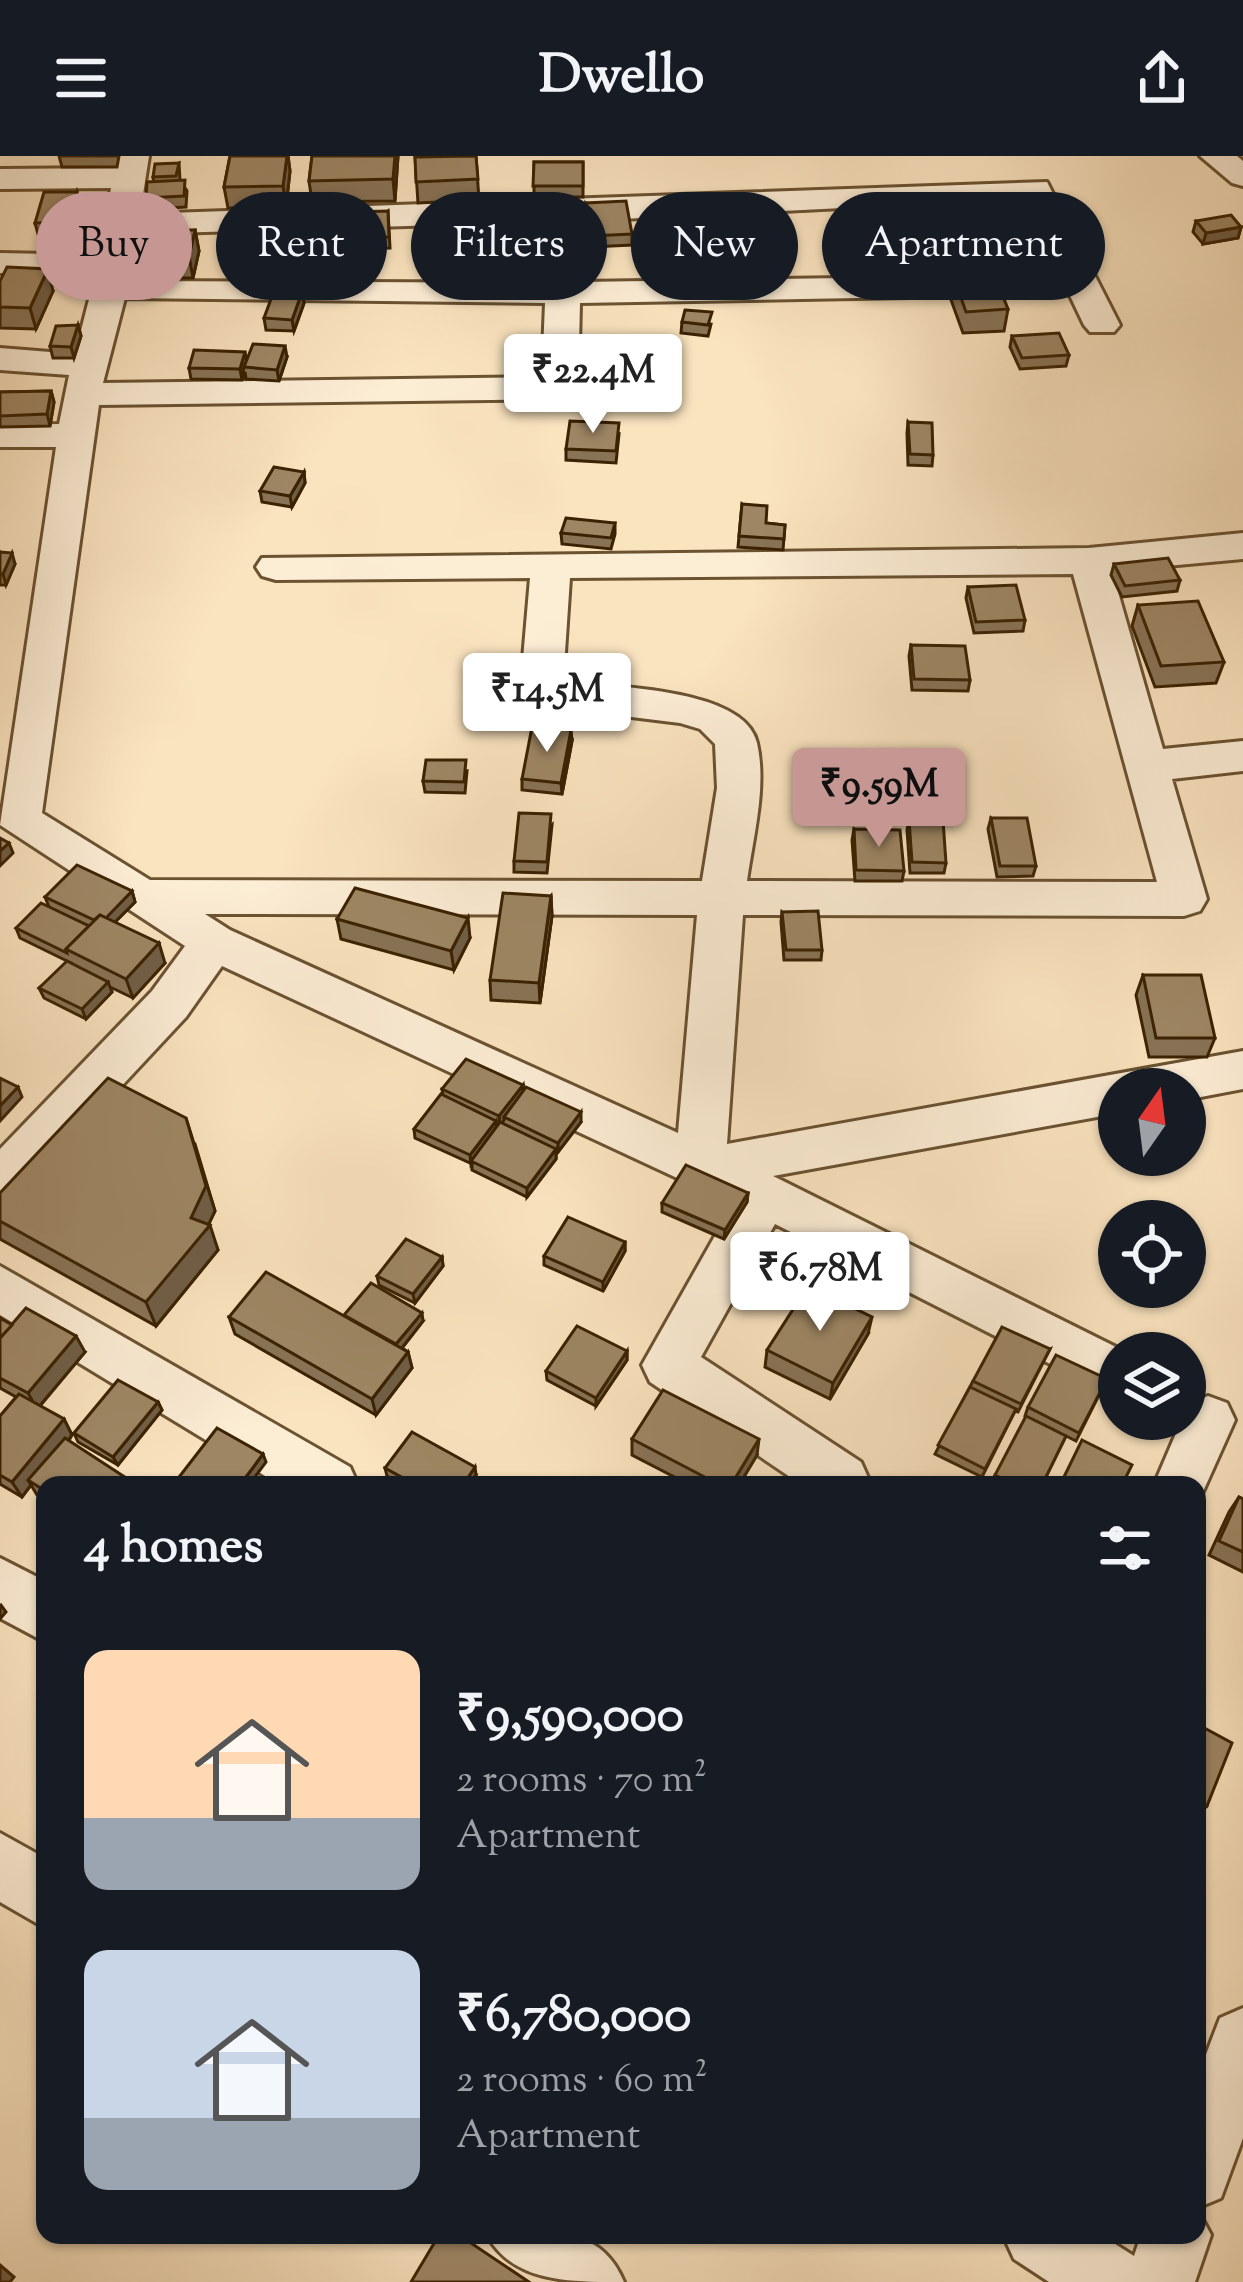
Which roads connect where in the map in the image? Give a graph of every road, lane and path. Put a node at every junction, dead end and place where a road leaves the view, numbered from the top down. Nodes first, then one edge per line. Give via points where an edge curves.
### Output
1 (1216, 156) edge
2 (131, 167) edge
3 (1243, 176) edge
4 (0, 179) edge
5 (607, 210) edge
6 (411, 216) edge
7 (192, 222) edge
8 (0, 263) edge
9 (36, 267) edge
10 (192, 280) edge
11 (411, 288) edge
12 (822, 289) edge
13 (607, 292) edge
14 (111, 300) edge
15 (560, 300) edge
16 (1102, 326) dead end
17 (0, 359) edge
18 (85, 380) junction
19 (76, 435) junction
20 (0, 436) edge
21 (1243, 546) edge
22 (1089, 561) junction
23 (551, 565) junction
24 (276, 566) dead end
25 (1243, 756) edge
26 (1150, 766) junction
27 (9, 816) edge
28 (146, 897) junction
29 (721, 901) junction
30 (214, 942) junction
31 (1243, 1070) edge
32 (1206, 1077) edge
33 (1098, 1097) edge
34 (700, 1169) junction
35 (0, 1182) edge
36 (763, 1198) junction
37 (0, 1288) edge
38 (1098, 1364) edge
39 (1212, 1423) edge
40 (315, 1476) edge
41 (835, 1476) edge
42 (1186, 1476) edge
43 (0, 1585) edge
44 (36, 1608) edge
45 (0, 1864) edge
46 (36, 1890) edge
47 (1243, 2041) edge
48 (1206, 2148) edge
49 (535, 2244) edge
50 (1052, 2244) edge
51 (1173, 2244) edge
52 (589, 2282) edge
53 (1112, 2282) edge
54 (1160, 2282) edge

1 - 3 street
2 - 4 street
5 - 16 street via 1035,189
6 - 7 street
8 - 9 street
10 - 11 street
12 - 13 street
14 - 18 street
15 - 18 street via 560,388
17 - 18 street
18 - 19 street
19 - 20 street
19 - 27 street
21 - 22 street
22 - 23 street
22 - 26 street
23 - 24 street
23 - 29 street via 541,694 680,709 715,719 736,739 739,788
25 - 26 street
26 - 29 street via 1184,899
27 - 28 street
28 - 29 street
28 - 30 street
29 - 34 street
30 - 34 street
30 - 35 street via 169,1004
31 - 32 street
33 - 34 street
34 - 36 street
36 - 38 street
36 - 41 street via 669,1365
37 - 40 street
39 - 42 street
43 - 44 street
45 - 46 street
47 - 48 street
49 - 52 street
50 - 53 street
51 - 54 street

